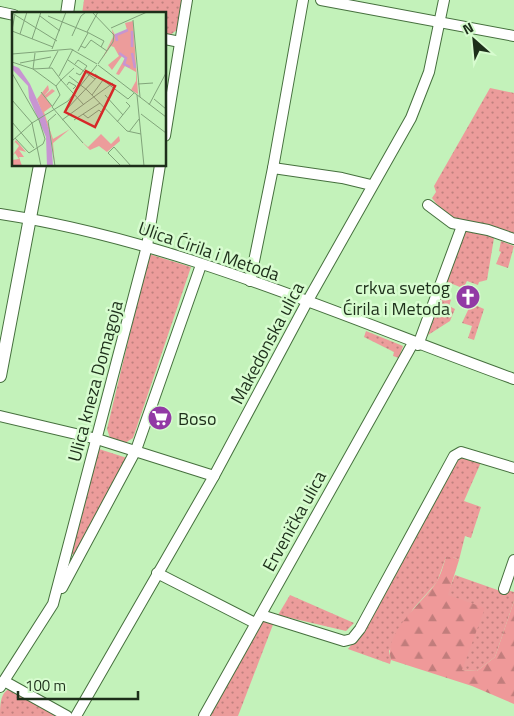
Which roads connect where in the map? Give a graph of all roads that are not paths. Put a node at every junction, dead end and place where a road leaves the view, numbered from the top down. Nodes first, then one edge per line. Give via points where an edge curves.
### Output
1 (187, 0) edge
2 (303, 0) edge
3 (321, 0) edge
4 (444, 0) edge
5 (440, 22) junction
6 (514, 36) edge
7 (166, 39) edge
8 (180, 42) junction
9 (166, 130) edge
10 (40, 166) edge
11 (160, 166) edge
12 (273, 168) junction
13 (371, 185) junction
14 (428, 205) dead end
15 (0, 214) edge
16 (30, 218) junction
17 (462, 226) junction
18 (514, 239) edge
19 (147, 246) junction
20 (200, 265) junction
21 (250, 281) junction
22 (307, 302) junction
23 (416, 344) junction
24 (0, 376) edge
25 (514, 379) edge
26 (0, 416) edge
27 (98, 439) junction
28 (136, 450) junction
29 (514, 468) edge
30 (214, 476) junction
31 (514, 560) edge
32 (158, 573) junction
33 (504, 589) dead end
34 (53, 604) junction
35 (258, 619) junction
36 (2, 684) edge
37 (67, 716) edge
38 (76, 716) edge
39 (204, 716) edge

1 - 8 street
2 - 12 street
3 - 5 street
4 - 5 street, Makedonska ulica
5 - 6 street
5 - 13 street, Makedonska ulica via 429,72 411,118
7 - 8 street
8 - 9 street
10 - 16 main road
11 - 19 street, Ulica kneza Domagoja
12 - 13 street
12 - 21 street
13 - 22 street, Makedonska ulica
14 - 17 street via 445,219
15 - 16 street, Ulica Ćirila i Metoda
16 - 19 street, Ulica Ćirila i Metoda via 88,229
16 - 24 main road
17 - 18 street
17 - 23 street, Ervenička ulica
19 - 20 street, Ulica Ćirila i Metoda
19 - 27 street, Ulica kneza Domagoja
20 - 21 street, Ulica Ćirila i Metoda
20 - 28 street, Ulica kneza Domagoja
21 - 22 street, Ulica Ćirila i Metoda
22 - 23 street, Ulica Ćirila i Metoda
22 - 30 street, Makedonska ulica
23 - 25 street, Ulica Ćirila i Metoda
23 - 35 street, Ervenička ulica
26 - 27 street
27 - 28 street
27 - 34 street, Ulica kneza Domagoja
28 - 30 street
28 - 34 street, Ulica kneza Domagoja
29 - 35 street via 461,452 454,456 352,639 344,641
30 - 32 street, Makedonska ulica
31 - 33 street
32 - 35 street
32 - 38 street, Makedonska ulica
34 - 36 street, Ulica kneza Domagoja
35 - 39 street, Ervenička ulica
36 - 37 street

